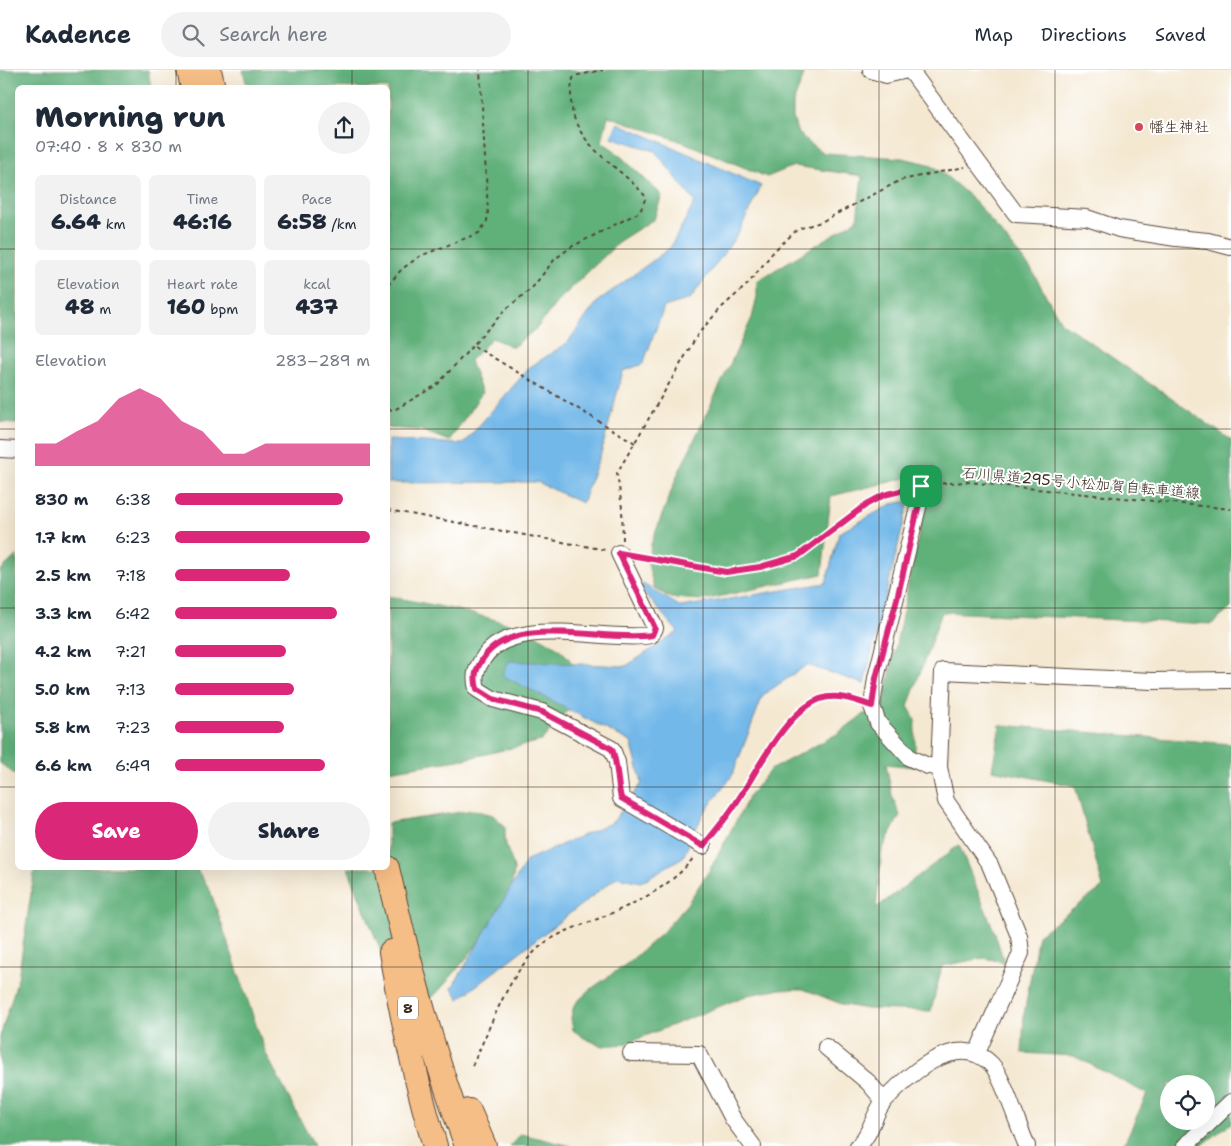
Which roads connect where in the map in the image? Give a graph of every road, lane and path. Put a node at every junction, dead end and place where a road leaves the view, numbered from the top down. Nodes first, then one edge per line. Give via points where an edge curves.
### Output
1 (189, 70) edge
2 (209, 70) edge
3 (480, 70) edge
4 (603, 70) edge
5 (872, 70) edge
6 (909, 70) edge
7 (192, 85) edge
8 (212, 85) edge
9 (980, 164) junction
10 (1231, 247) edge
11 (390, 283) edge
12 (474, 346) junction
13 (390, 409) edge
14 (635, 443) junction
15 (0, 449) edge
16 (15, 450) edge
17 (921, 486) junction
18 (1231, 509) edge
19 (390, 510) edge
20 (621, 553) junction
21 (1231, 680) edge
22 (872, 706) junction
23 (939, 767) junction
24 (700, 844) junction
25 (372, 870) edge
26 (387, 870) edge
27 (397, 947) junction
28 (826, 1046) dead end
29 (977, 1052) junction
30 (631, 1053) dead end
31 (472, 1066) dead end
32 (884, 1101) junction
33 (1231, 1102) edge
34 (435, 1146) edge
35 (450, 1146) edge
36 (466, 1146) edge
37 (484, 1146) edge
38 (753, 1146) edge
39 (858, 1146) edge
40 (1027, 1146) edge
41 (1184, 1146) edge

1 - 7 highway
2 - 8 highway
3 - 11 path via 487,220 479,233 420,256
4 - 12 path via 574,76 571,106 582,137 646,197 640,212 571,247 555,259 532,288 505,310
5 - 6 street via 886,75
6 - 9 street
9 - 10 street via 1016,214 1087,218 1120,229
9 - 14 path via 901,180 821,222 798,229 698,334
12 - 13 path via 437,385
12 - 14 path
14 - 20 path via 617,473 622,508
15 - 16 street
17 - 18 path, 石川県道295号小松加賀自転車道線 via 968,482
17 - 20 path, 石川県道295号小松加賀自転車道線 via 884,495 798,556 760,567 726,572
17 - 22 street
19 - 20 path, 石川県道295号小松加賀自転車道線
20 - 24 street via 655,628 652,635 547,632 506,640 486,654 475,671 474,679 477,689 493,699 542,712 612,749 621,798
21 - 23 street via 1152,681 943,671
22 - 23 street via 878,723 910,758
22 - 24 path via 844,696 821,699 801,710 781,733 732,809
23 - 29 street via 946,800 990,865 1019,936 1021,953
24 - 31 path via 690,863 664,885 622,909 562,933 538,949 517,973
25 - 27 highway, 8
26 - 27 highway, 8
27 - 34 highway via 403,1021
27 - 35 highway, 8
27 - 36 highway, 8
27 - 37 highway
28 - 32 street via 868,1082
29 - 32 street via 963,1051 936,1058
29 - 40 street via 993,1066
30 - 38 street via 699,1054 733,1119
32 - 39 street via 871,1129
33 - 41 street

